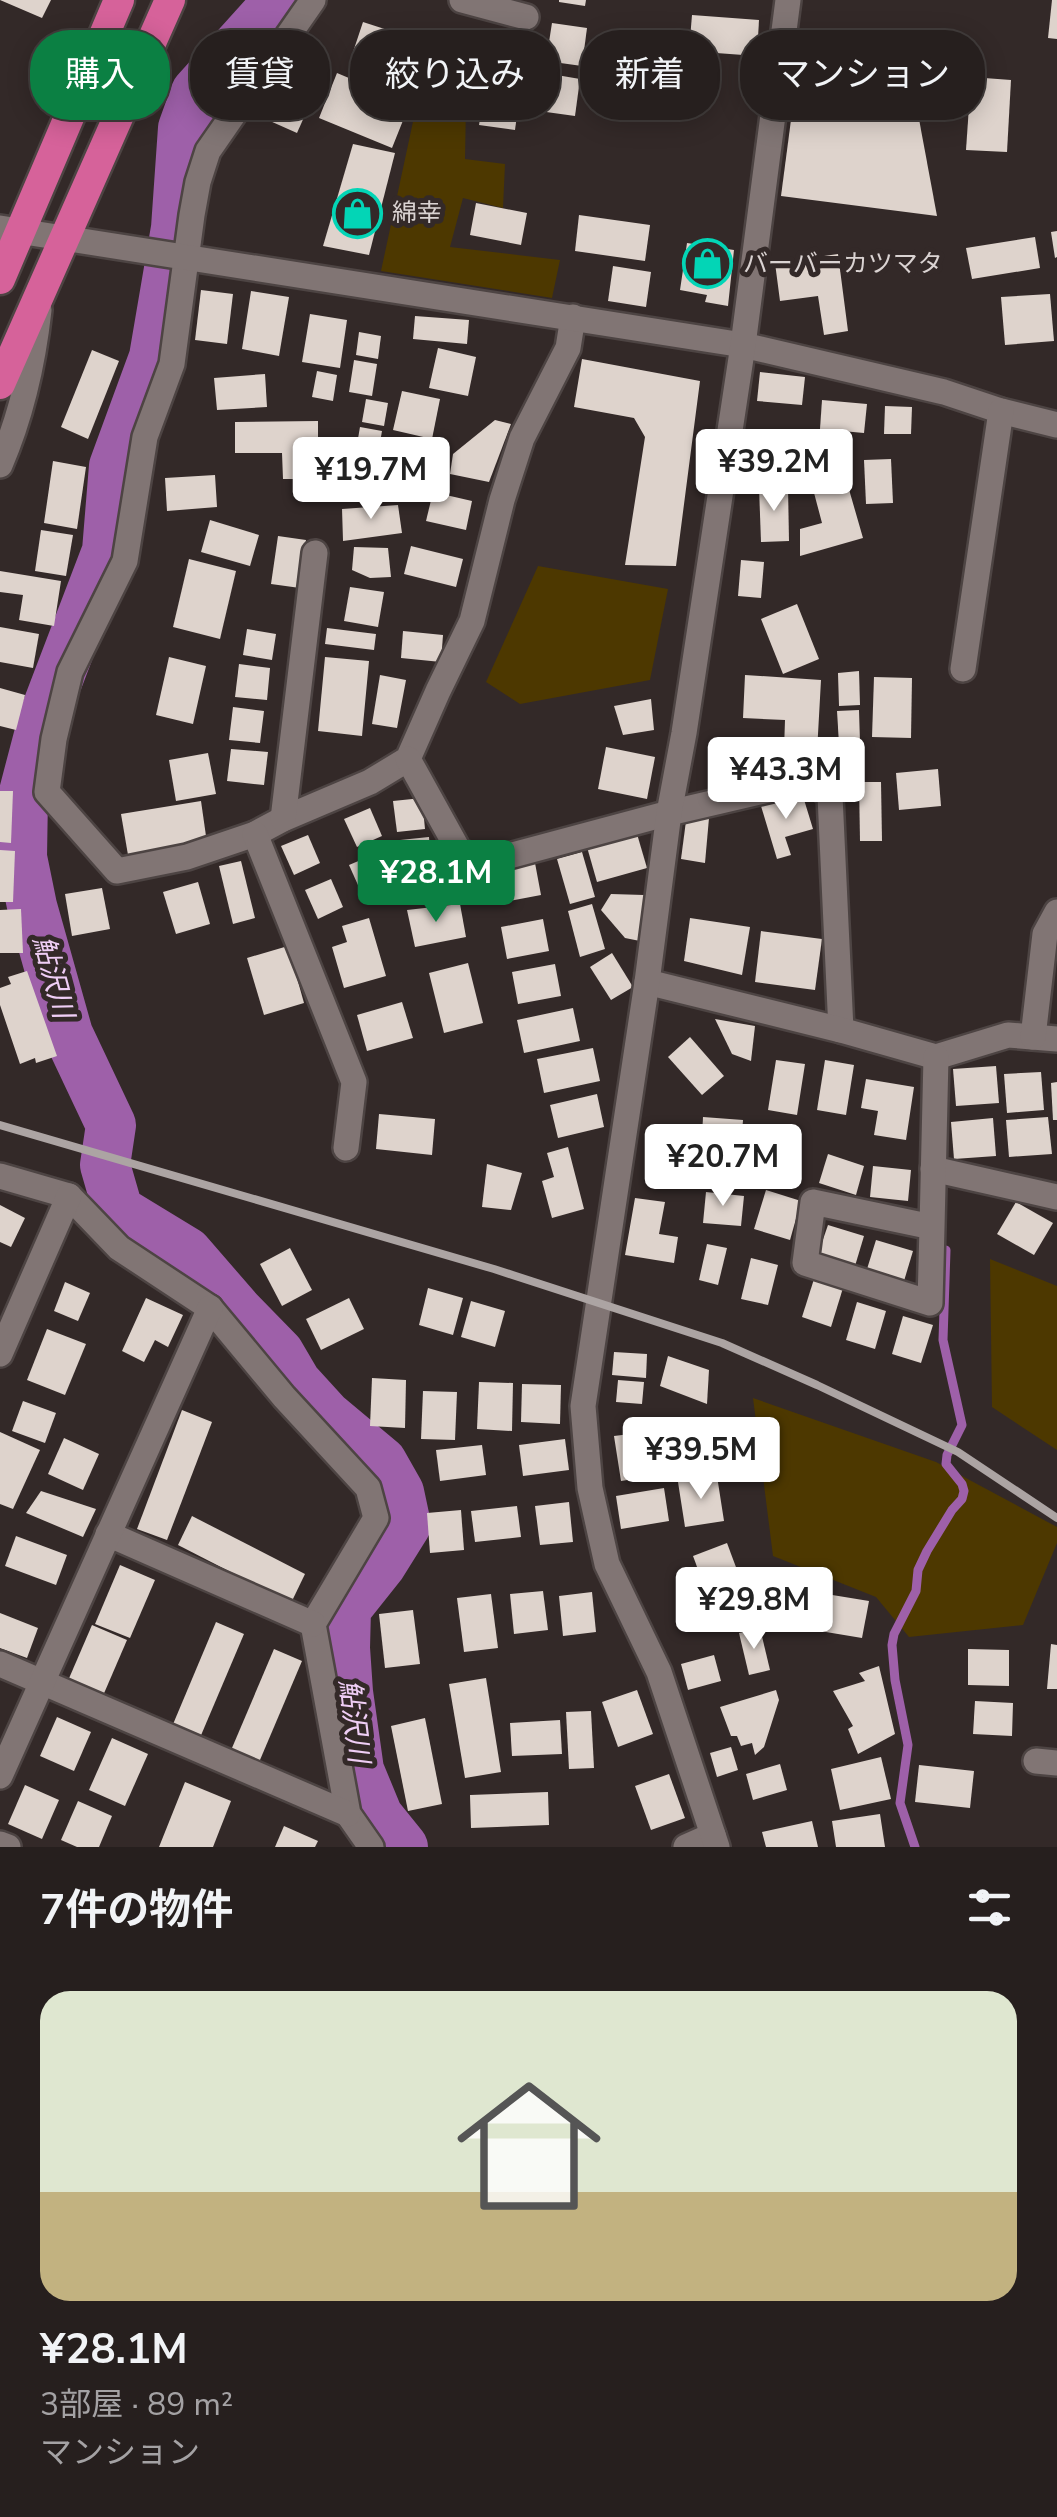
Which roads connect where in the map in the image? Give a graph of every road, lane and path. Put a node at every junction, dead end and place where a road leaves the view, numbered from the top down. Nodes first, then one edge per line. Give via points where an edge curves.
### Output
1 (119, 0) edge
2 (170, 0) edge
3 (312, 0) edge
4 (462, 0) edge
5 (788, 0) edge
6 (526, 17) dead end
7 (10, 230) edge
8 (63, 238) junction
9 (185, 257) junction
10 (0, 279) edge
11 (41, 290) junction
12 (574, 317) junction
13 (743, 345) junction
14 (0, 384) edge
15 (1001, 411) junction
16 (1057, 425) edge
17 (0, 465) edge
18 (315, 552) dead end
19 (963, 669) dead end
20 (408, 759) junction
21 (669, 812) junction
22 (284, 818) junction
23 (255, 834) junction
24 (1057, 912) edge
25 (647, 982) junction
26 (840, 1030) junction
27 (1045, 1038) edge
28 (936, 1057) junction
29 (346, 1148) dead end
30 (933, 1169) junction
31 (0, 1176) edge
32 (69, 1196) junction
33 (1057, 1197) edge
34 (932, 1227) junction
35 (210, 1308) junction
36 (0, 1354) edge
37 (108, 1534) junction
38 (313, 1624) junction
39 (0, 1664) edge
40 (42, 1682) junction
41 (0, 1776) edge
42 (348, 1814) junction
43 (715, 1841) edge
44 (0, 1844) edge
45 (8, 1847) edge
46 (371, 1847) edge
47 (686, 1847) edge

1 - 7 highway
2 - 8 highway
3 - 9 street via 208,150
4 - 6 street
5 - 13 street
7 - 8 street
7 - 10 highway
8 - 9 street
8 - 11 highway
9 - 12 street
9 - 23 street via 172,364 146,437 125,561 70,672 47,792 117,871 187,858
11 - 14 highway
11 - 17 street via 34,362
12 - 13 street
12 - 20 street via 568,348 522,438 472,621
13 - 15 street
13 - 21 street
15 - 16 street
15 - 19 street
18 - 22 street
20 - 21 street via 460,853 494,860
20 - 22 street
21 - 25 street
21 - 26 street via 811,780 830,796
22 - 23 street
23 - 29 street via 354,1082
24 - 27 street via 1045,934
25 - 26 street
25 - 43 street via 583,1406 590,1488 607,1564 658,1672
26 - 28 street
27 - 28 street via 1008,1036
28 - 30 street
30 - 33 street
30 - 34 street
31 - 32 street
32 - 35 street via 119,1248
32 - 36 street
34 - 34 street via 814,1202 805,1263 930,1302
35 - 37 street
35 - 38 street via 368,1488 376,1518
37 - 38 street
37 - 40 street
38 - 42 street
39 - 40 street
40 - 41 street
40 - 42 street
42 - 46 street
43 - 47 street
44 - 45 street

